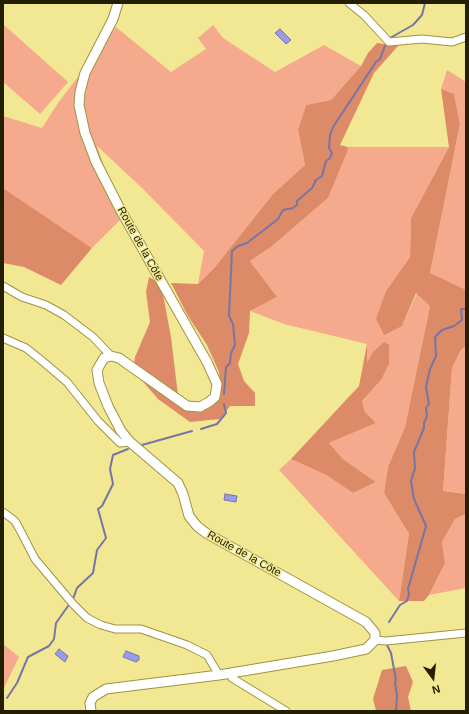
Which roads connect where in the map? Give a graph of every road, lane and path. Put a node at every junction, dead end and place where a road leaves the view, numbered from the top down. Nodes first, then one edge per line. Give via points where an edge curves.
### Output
1 (118, 3) edge
2 (349, 3) edge
3 (466, 37) edge
4 (3, 286) edge
5 (3, 338) edge
6 (112, 356) junction
7 (130, 442) junction
8 (3, 512) edge
9 (466, 633) edge
10 (375, 640) junction
11 (230, 673) junction
12 (219, 674) junction
13 (91, 711) edge
14 (286, 711) edge

1 - 6 street, Route de la Côte via 113,19 85,73 79,105 81,120 94,157 120,209 216,378 218,384 214,397 200,407 187,406 119,358
2 - 3 street via 389,42 422,39 452,42
4 - 6 street via 64,315
5 - 7 street via 26,348 67,382 98,421 120,443
6 - 7 street, Route de la Côte via 104,358 99,364 97,376 114,419
7 - 10 street, Route de la Côte via 178,483 184,494 189,516 206,533 366,622 375,634
8 - 12 street via 14,522 35,559 87,618 115,629 141,629 187,645 207,655
9 - 10 street
10 - 11 street via 371,646 361,650
11 - 12 street
11 - 14 street via 232,678
12 - 13 street via 106,689 93,697 90,703

